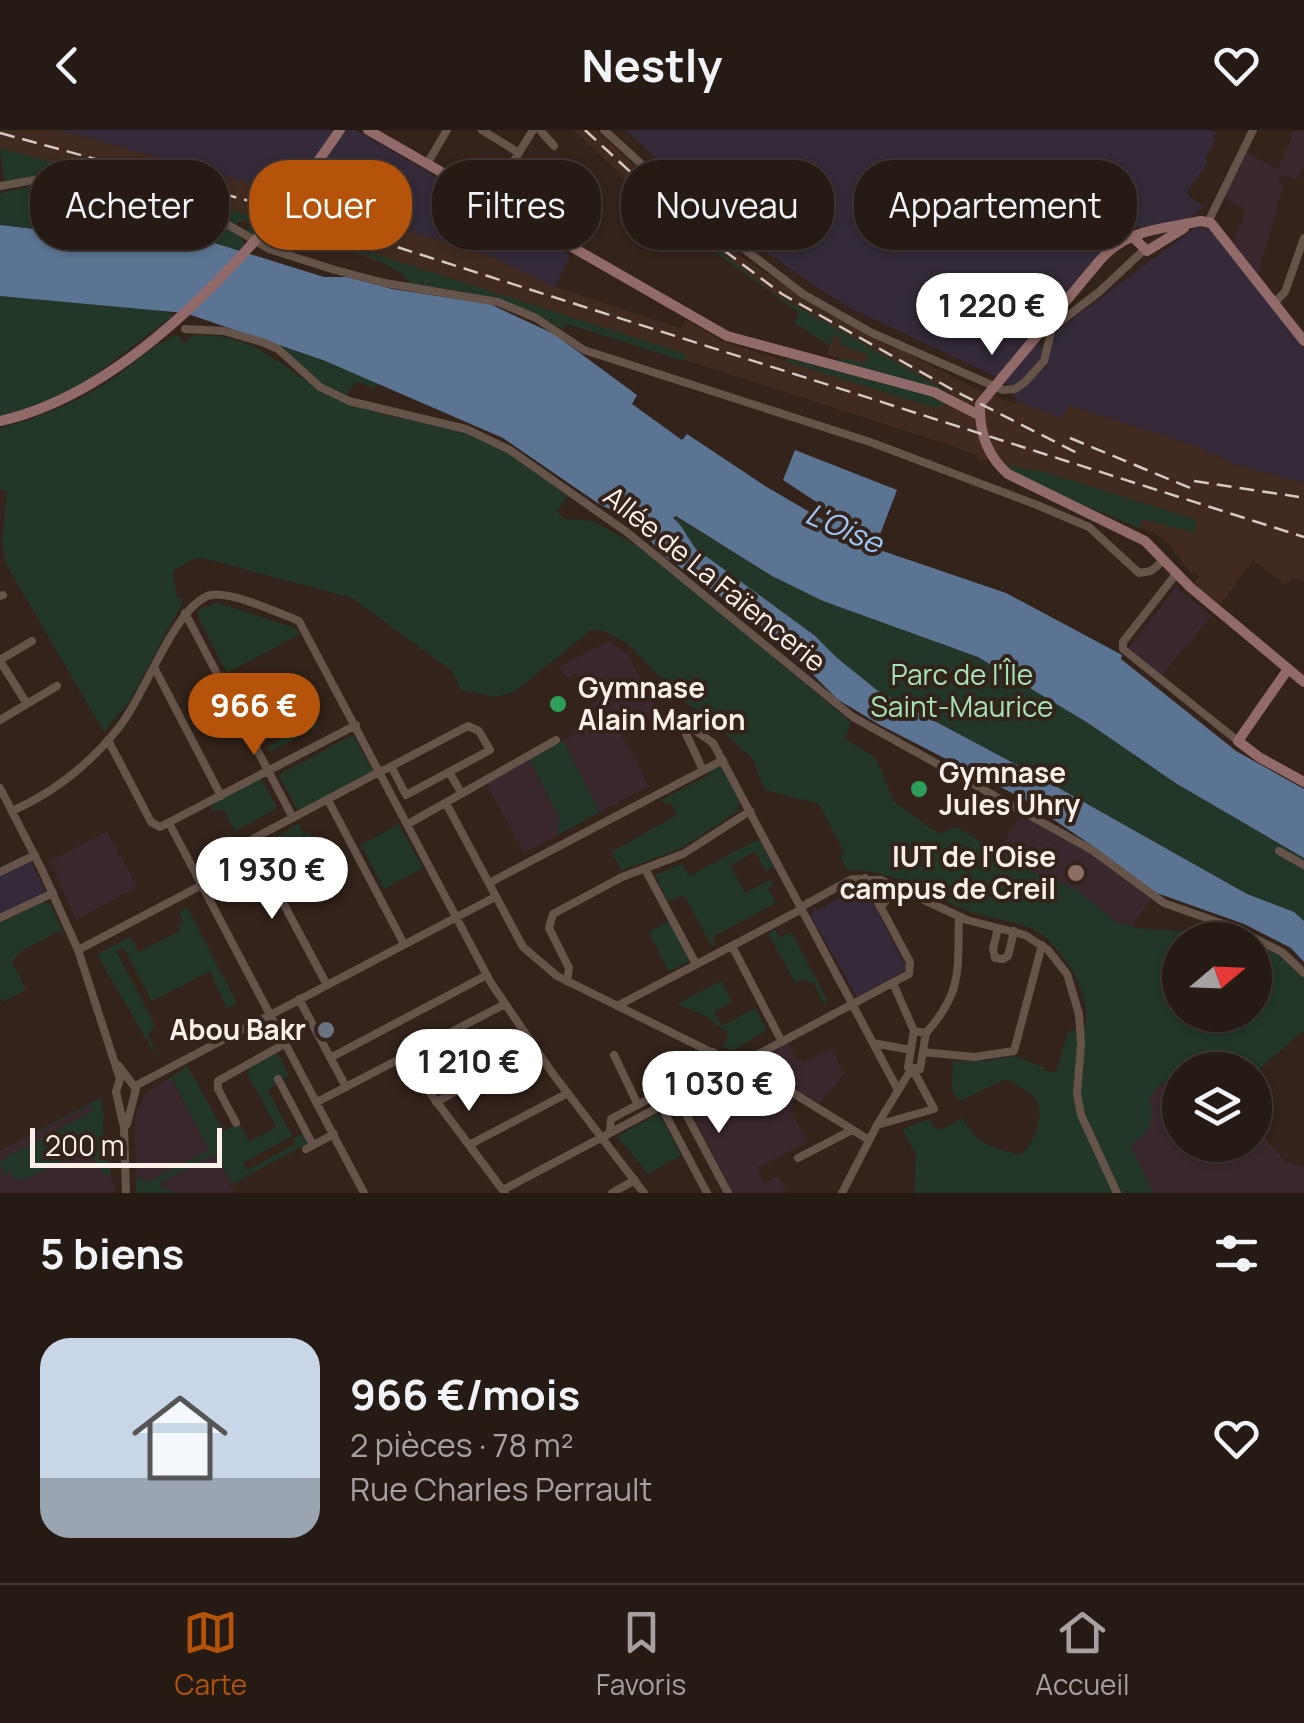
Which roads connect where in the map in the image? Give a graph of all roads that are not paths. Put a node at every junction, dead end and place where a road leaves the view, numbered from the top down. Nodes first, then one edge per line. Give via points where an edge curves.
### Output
1 (340, 130) edge
2 (447, 130) edge
3 (482, 130) edge
4 (536, 130) edge
5 (604, 130) edge
6 (1252, 130) edge
7 (370, 131) edge
8 (554, 146) dead end
9 (519, 153) junction
10 (515, 160) edge
11 (427, 164) junction
12 (432, 167) edge
13 (0, 186) edge
14 (1208, 222) junction
15 (1189, 224) junction
16 (1137, 233) edge
17 (1304, 238) edge
18 (1137, 241) edge
19 (577, 250) edge
20 (1112, 250) edge
21 (1148, 250) junction
22 (1274, 303) junction
23 (185, 329) dead end
24 (1304, 341) edge
25 (976, 410) junction
26 (0, 421) edge
27 (1164, 560) junction
28 (1176, 574) junction
29 (185, 613) junction
30 (32, 640) dead end
31 (0, 660) edge
32 (154, 669) junction
33 (1288, 669) junction
34 (1304, 682) edge
35 (57, 686) dead end
36 (27, 704) junction
37 (678, 719) junction
38 (0, 720) edge
39 (659, 724) dead end
40 (356, 725) junction
41 (108, 740) junction
42 (556, 740) dead end
43 (1238, 740) junction
44 (723, 760) junction
45 (385, 769) junction
46 (704, 770) junction
47 (267, 772) junction
48 (449, 772) junction
49 (1304, 782) edge
50 (0, 788) edge
51 (458, 789) dead end
52 (220, 796) junction
53 (328, 800) junction
54 (446, 804) junction
55 (12, 811) junction
56 (750, 811) junction
57 (293, 818) junction
58 (169, 823) junction
59 (408, 824) junction
60 (250, 841) junction
61 (1279, 851) dead end
62 (34, 854) junction
63 (1304, 865) edge
64 (646, 869) junction
65 (194, 870) junction
66 (0, 872) edge
67 (865, 878) junction
68 (489, 884) junction
69 (202, 885) junction
70 (900, 887) junction
71 (53, 894) junction
72 (495, 897) junction
73 (880, 907) junction
74 (801, 908) junction
75 (960, 916) junction
76 (456, 917) junction
77 (0, 918) edge
78 (998, 928) junction
79 (1014, 931) junction
80 (404, 944) junction
81 (1042, 945) junction
82 (732, 946) junction
83 (78, 950) junction
84 (696, 964) junction
85 (1304, 974) edge
86 (487, 976) junction
87 (567, 981) junction
88 (892, 983) junction
89 (327, 985) junction
90 (299, 999) junction
91 (505, 1004) junction
92 (852, 1004) junction
93 (617, 1006) junction
94 (270, 1014) junction
95 (914, 1031) junction
96 (926, 1033) junction
97 (782, 1042) junction
98 (286, 1043) junction
99 (874, 1044) junction
100 (109, 1045) junction
101 (535, 1049) junction
102 (911, 1050) junction
103 (713, 1052) junction
104 (922, 1052) junction
105 (614, 1055) dead end
106 (402, 1057) junction
107 (330, 1058) junction
108 (738, 1064) junction
109 (912, 1068) junction
110 (278, 1079) dead end
111 (119, 1082) junction
112 (132, 1083) junction
113 (346, 1087) junction
114 (898, 1090) junction
115 (568, 1094) junction
116 (116, 1095) junction
117 (133, 1097) junction
118 (677, 1097) junction
119 (317, 1102) junction
120 (436, 1102) junction
121 (638, 1105) junction
122 (660, 1106) junction
123 (236, 1122) dead end
124 (877, 1125) junction
125 (852, 1130) junction
126 (610, 1132) junction
127 (334, 1134) junction
128 (601, 1137) junction
129 (125, 1138) junction
130 (869, 1140) junction
131 (469, 1145) junction
132 (704, 1147) junction
133 (687, 1156) junction
134 (798, 1158) dead end
135 (635, 1180) junction
136 (504, 1191) edge
137 (126, 1193) edge
138 (364, 1193) edge
139 (612, 1193) edge
140 (644, 1193) edge
141 (707, 1193) edge
142 (728, 1193) edge
143 (842, 1193) edge
144 (1117, 1193) edge

1 - 26 street via 247,249 188,308 72,394
2 - 11 street
3 - 9 street
4 - 8 street
4 - 9 street
5 - 21 street via 690,208 796,289 872,333 1000,390 1025,382 1044,361 1054,326
6 - 14 street
7 - 11 street
9 - 10 street
11 - 12 street
13 - 27 street via 40,179 100,185 215,216 266,248 347,273 494,301 536,318 584,350 985,483 1088,527 1138,573
14 - 15 street
14 - 22 street
15 - 16 street
15 - 21 street
17 - 22 street
18 - 21 street
19 - 25 street via 726,336 934,392
20 - 25 street
22 - 24 street
23 - 85 street, Allée de La Faïencerie via 224,330 262,342 320,388 349,401 466,429 510,450 628,532 852,717 1088,847 1164,904 1282,952
25 - 27 street via 994,460 1008,474 1115,524
27 - 28 street
28 - 33 street
28 - 43 street via 1122,644
29 - 32 street
29 - 40 street via 205,597 229,596 300,622
29 - 47 street
30 - 31 street
31 - 36 street
32 - 41 street
32 - 52 street
33 - 34 street
33 - 43 street
35 - 36 street
36 - 38 street
37 - 39 street
37 - 44 street via 711,740
37 - 46 street
40 - 45 street
40 - 47 street
41 - 55 street via 62,783
41 - 58 street via 152,825
42 - 54 street
43 - 49 street
44 - 46 street
44 - 56 street
45 - 48 street via 406,795
45 - 48 street via 468,726 479,731 490,750
45 - 53 street
45 - 59 street
46 - 68 street
47 - 52 street
47 - 57 street
48 - 51 street
50 - 55 street
52 - 58 street
53 - 57 street
53 - 80 street
54 - 59 street
54 - 68 street
55 - 62 street
56 - 64 street
56 - 74 street
57 - 60 street
58 - 65 street
59 - 76 street
60 - 65 street
60 - 89 street
61 - 63 street
62 - 66 street
62 - 71 street
64 - 84 street
64 - 87 street via 556,912 549,925 569,968
65 - 69 street
67 - 70 street
67 - 73 street
67 - 74 street
68 - 72 street
69 - 83 street
69 - 94 street
70 - 73 street
70 - 75 street
71 - 77 street
71 - 83 street
72 - 76 street
72 - 87 street via 530,956
73 - 88 street via 911,964 909,974
74 - 82 street
74 - 92 street
75 - 78 street
75 - 96 street via 958,982
76 - 80 street
76 - 86 street
78 - 79 street
78 - 79 street via 996,958 1008,956
79 - 81 street
80 - 89 street
81 - 104 street via 1016,1049 974,1057
81 - 144 street via 1065,970 1081,1022 1079,1110
82 - 84 street
82 - 97 street
83 - 100 street
84 - 93 street
86 - 91 street
86 - 107 street
87 - 93 street
88 - 92 street
88 - 95 street
89 - 90 street
90 - 94 street
90 - 107 street
91 - 101 street
91 - 106 street
92 - 97 street
92 - 99 street
93 - 103 street
94 - 98 street
94 - 112 street
95 - 96 street
95 - 102 street
96 - 104 street
97 - 108 street
98 - 119 street
98 - 123 street via 218,1082
99 - 102 street
99 - 114 street
100 - 111 street
100 - 112 street
101 - 115 street
101 - 120 street
102 - 109 street
103 - 108 street
103 - 121 street via 703,1069
104 - 109 street via 920,1069
105 - 121 street
106 - 113 street
106 - 120 street
107 - 113 street
108 - 118 street
108 - 125 street
109 - 114 street
109 - 124 street via 934,1109
110 - 127 street via 309,1147
111 - 112 street
111 - 116 street
112 - 117 street
113 - 119 street
114 - 124 street
115 - 128 street
115 - 131 street
116 - 117 street
116 - 129 street
117 - 129 street
118 - 122 street
118 - 132 street
119 - 127 street
120 - 131 street
121 - 126 street via 612,1119
122 - 126 street
122 - 133 street
124 - 130 street
125 - 130 street
125 - 134 street
126 - 128 street
127 - 138 street
128 - 135 street
128 - 136 street
129 - 137 street
130 - 143 street
131 - 136 street
132 - 133 street
132 - 142 street
133 - 141 street
135 - 139 street
135 - 140 street

